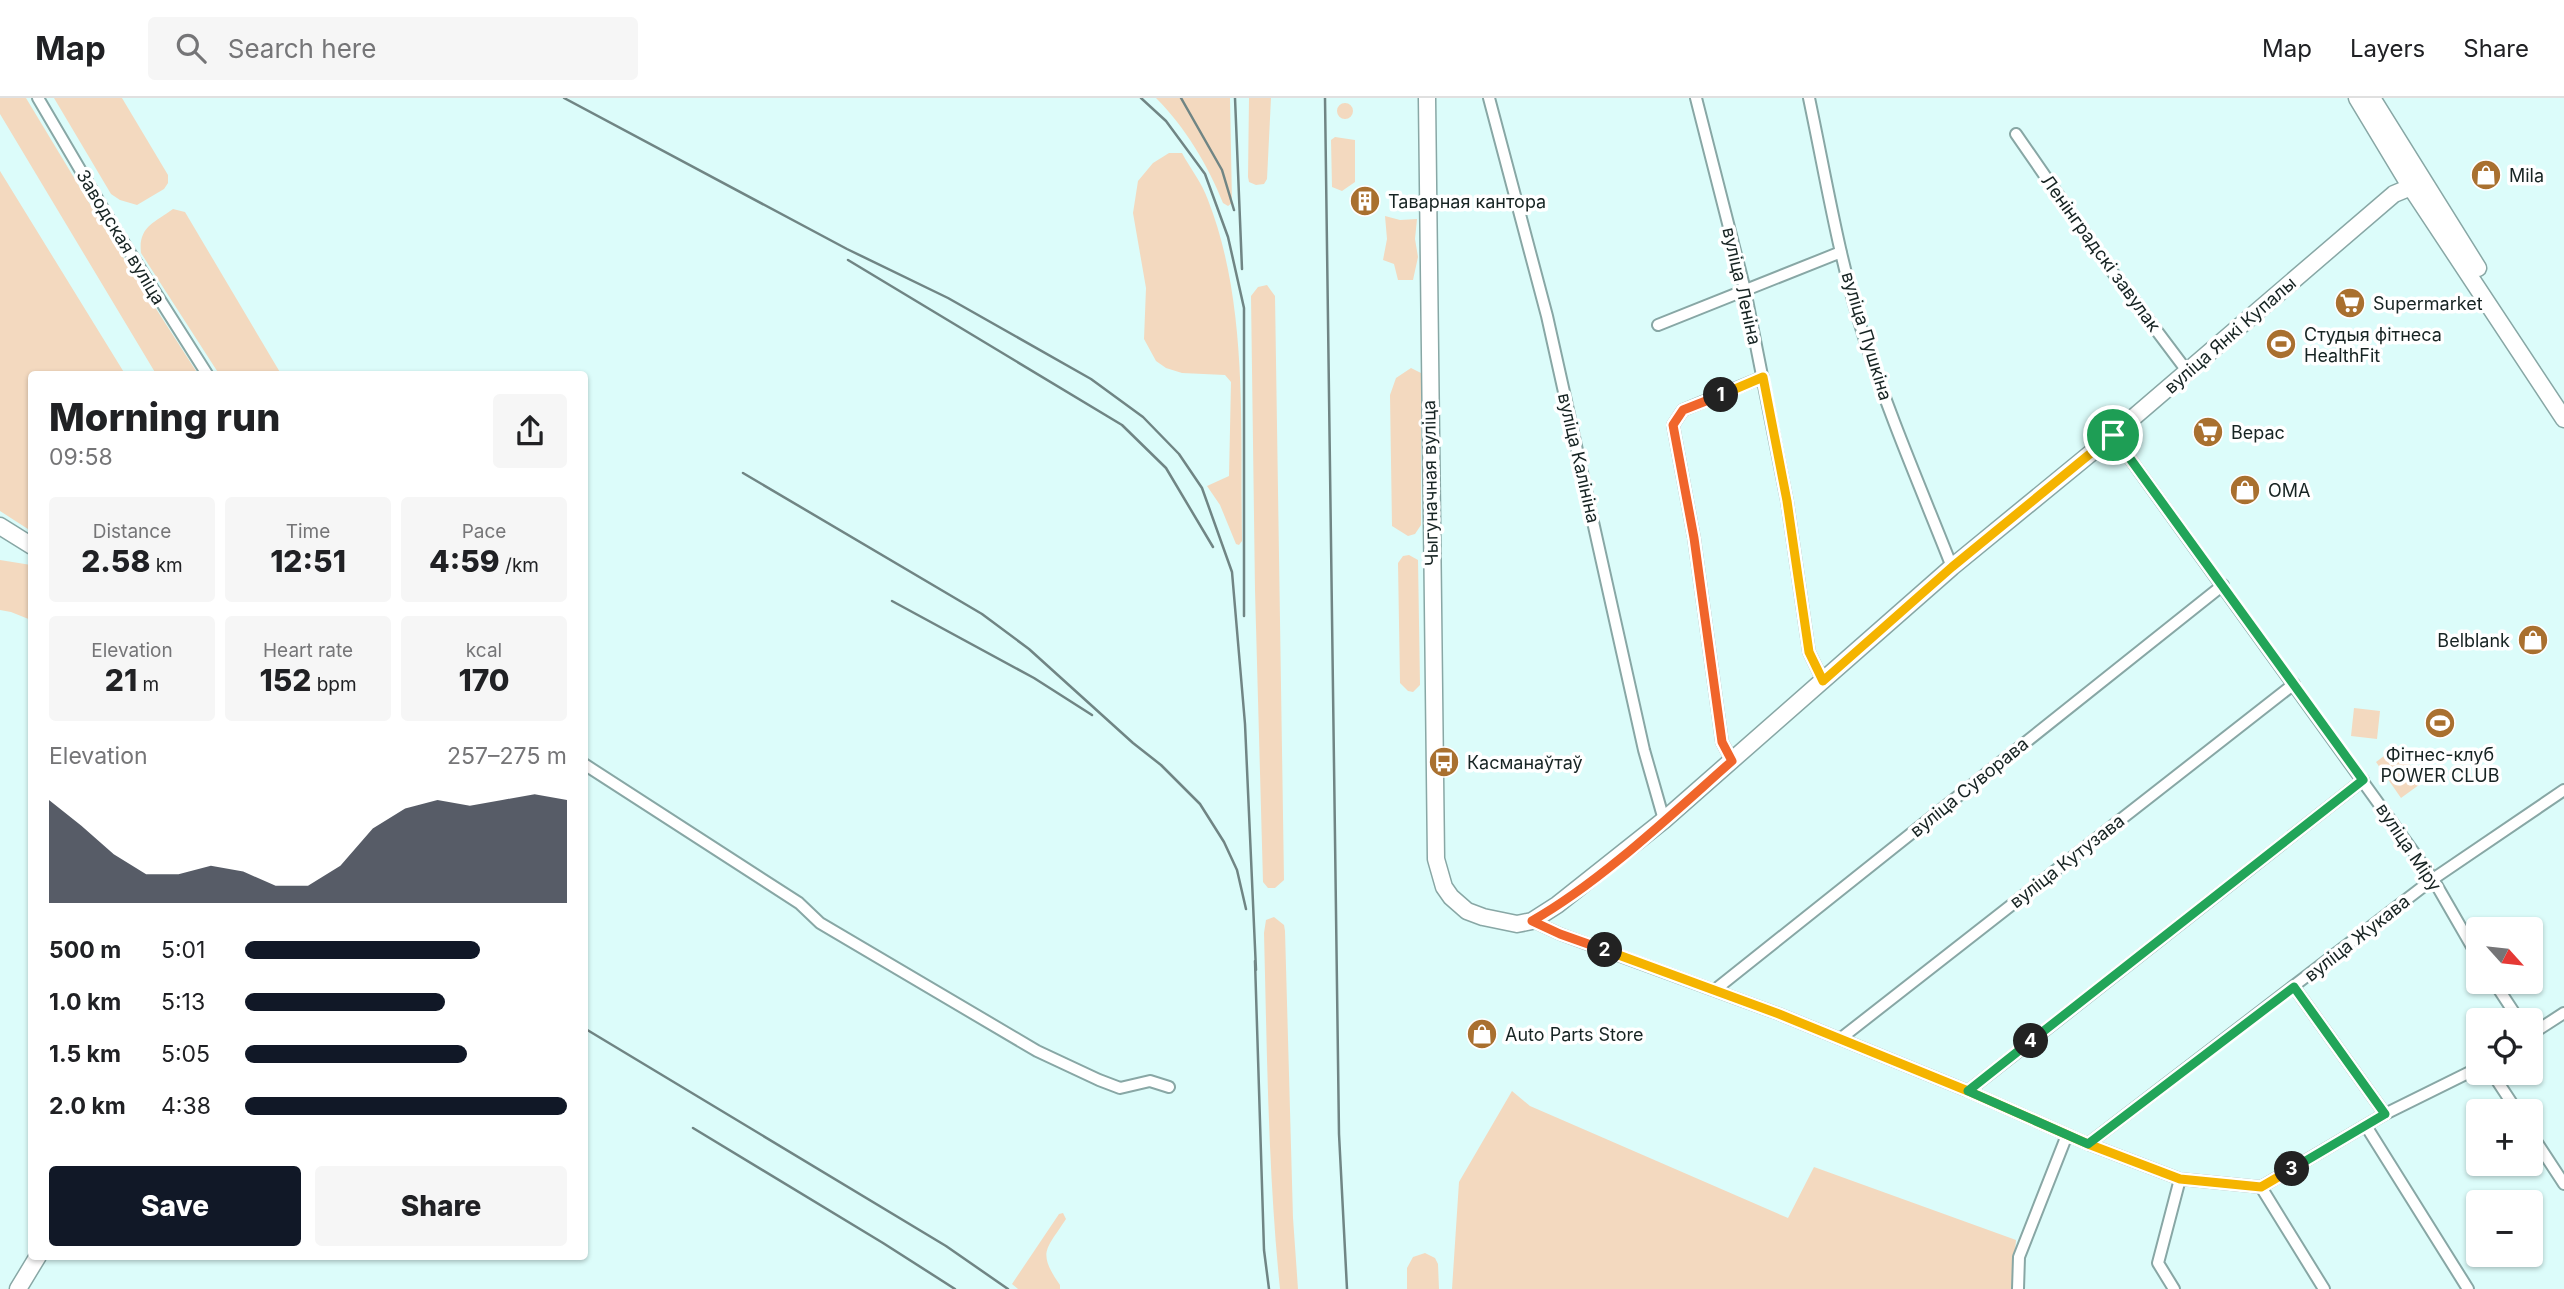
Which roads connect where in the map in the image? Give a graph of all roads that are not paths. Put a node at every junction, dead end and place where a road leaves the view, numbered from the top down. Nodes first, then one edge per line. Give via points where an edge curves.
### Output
1 (38, 98) edge
2 (1427, 98) edge
3 (1489, 98) edge
4 (1696, 98) edge
5 (1810, 98) edge
6 (2357, 98) edge
7 (2372, 98) edge
8 (2016, 134) dead end
9 (2417, 184) junction
10 (1841, 252) junction
11 (1745, 290) junction
12 (1658, 325) dead end
13 (205, 371) edge
14 (2187, 371) junction
15 (1763, 377) junction
16 (2564, 402) edge
17 (2564, 419) edge
18 (2113, 435) junction
19 (0, 526) edge
20 (28, 544) edge
21 (1952, 567) junction
22 (2223, 585) junction
23 (1823, 681) junction
24 (2294, 684) junction
25 (1732, 761) junction
26 (588, 767) edge
27 (2363, 780) junction
28 (2564, 790) edge
29 (1664, 820) junction
30 (2433, 879) junction
31 (1532, 921) junction
32 (2466, 936) edge
33 (2294, 987) junction
34 (1716, 989) junction
35 (2564, 1013) edge
36 (2543, 1027) edge
37 (1840, 1039) junction
38 (2466, 1074) edge
39 (1169, 1087) dead end
40 (1968, 1091) junction
41 (2385, 1114) junction
42 (2366, 1126) junction
43 (2067, 1135) junction
44 (2088, 1144) junction
45 (2543, 1152) edge
46 (2180, 1179) junction
47 (2564, 1184) edge
48 (2261, 1187) junction
49 (36, 1260) edge
50 (18, 1289) edge
51 (2018, 1289) edge
52 (2174, 1289) edge
53 (2324, 1289) edge
54 (2468, 1289) edge

1 - 13 street, Заводская вуліца
2 - 31 street, Чыгуначная вуліца via 1435,848 1447,892 1467,911 1503,923
3 - 29 street, вуліца Калініна via 1547,316 1644,750
4 - 11 street, вуліца Леніна
5 - 10 street, вуліца Пушкіна
6 - 9 street
7 - 9 street
8 - 14 street, Ленінградскі завулак
9 - 14 street, вуліца Янкі Купалы via 2394,194
9 - 16 street
9 - 17 street
10 - 11 street
10 - 21 street, вуліца Пушкіна via 1864,337
11 - 12 street
11 - 15 street, вуліца Леніна
14 - 18 street, вуліца Янкі Купалы
15 - 23 street, вуліца Леніна via 1809,652
15 - 25 street via 1683,410 1673,425 1722,742
18 - 21 street, вуліца Янкі Купалы
18 - 22 street, вуліца Міру
19 - 20 street
21 - 23 street, вуліца Янкі Купалы
22 - 24 street, вуліца Міру
22 - 34 street, вуліца Суворава
23 - 25 street, вуліца Янкі Купалы
24 - 27 street, вуліца Міру
24 - 37 street, вуліца Кутузава
25 - 29 street, вуліца Янкі Купалы
26 - 39 street via 799,904 820,923 1037,1051 1120,1088 1150,1082
27 - 30 street, вуліца Міру
27 - 40 street
28 - 30 street, вуліца Жукава
29 - 31 street, вуліца Янкі Купалы
30 - 32 street, вуліца Міру
30 - 33 street, вуліца Жукава
31 - 34 street
33 - 41 street
33 - 44 street, вуліца Жукава
34 - 37 street
35 - 36 street
37 - 40 street
38 - 41 street
40 - 43 street
41 - 42 street
42 - 48 street
42 - 54 street
43 - 44 street
43 - 51 street via 2019,1256
44 - 46 street
45 - 47 street
46 - 48 street
46 - 52 street via 2158,1263
48 - 53 street
49 - 50 street

